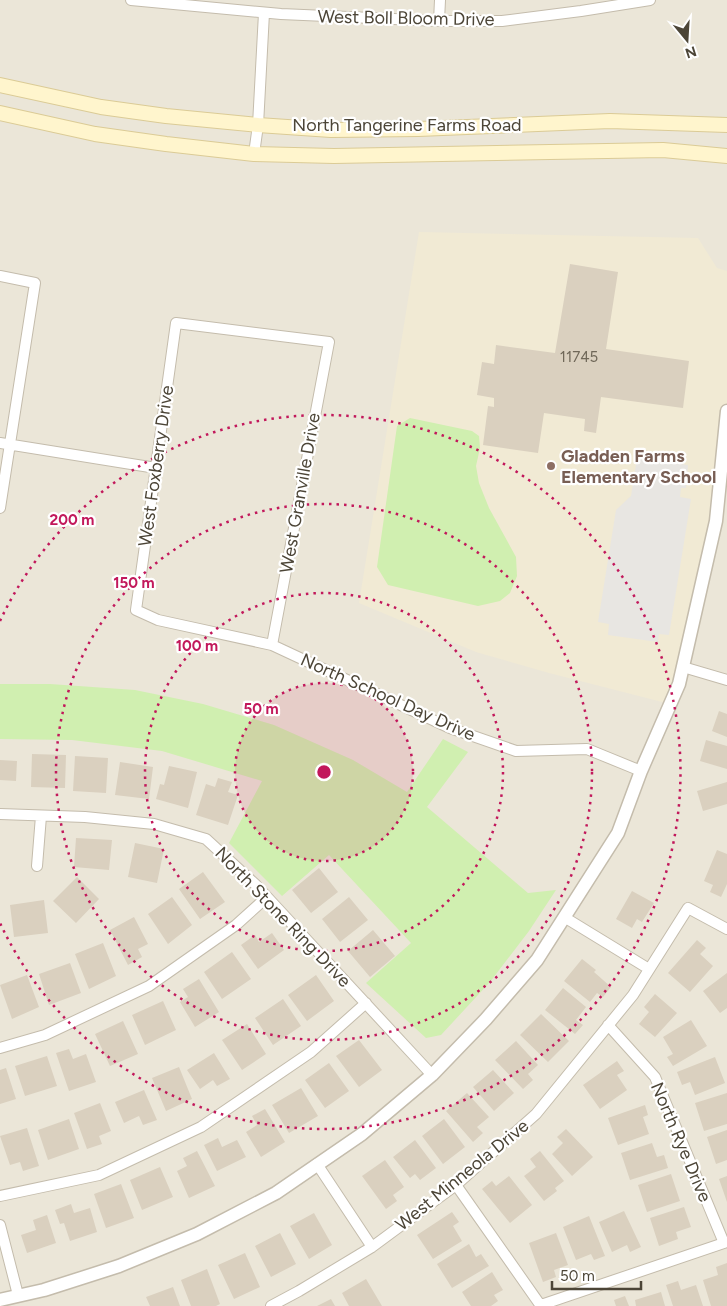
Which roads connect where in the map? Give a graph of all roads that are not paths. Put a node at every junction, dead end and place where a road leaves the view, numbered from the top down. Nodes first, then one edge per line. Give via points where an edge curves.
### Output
1 (131, 0) edge
2 (440, 0) edge
3 (650, 0) edge
4 (264, 13) junction
5 (439, 21) junction
6 (0, 85) edge
7 (0, 113) edge
8 (258, 125) junction
9 (727, 125) edge
10 (254, 154) junction
11 (727, 156) edge
12 (0, 276) edge
13 (329, 342) joint
14 (727, 411) edge
15 (5, 444) edge
16 (156, 468) junction
17 (0, 508) edge
18 (136, 610) joint
19 (272, 645) junction
20 (683, 667) junction
21 (727, 680) edge
22 (641, 771) junction
23 (0, 814) edge
24 (41, 816) junction
25 (37, 866) dead end
26 (267, 897) junction
27 (564, 918) junction
28 (727, 929) edge
29 (649, 969) junction
30 (366, 1003) junction
31 (608, 1025) junction
32 (0, 1048) edge
33 (432, 1075) junction
34 (317, 1164) junction
35 (456, 1185) junction
36 (0, 1196) edge
37 (0, 1225) edge
38 (726, 1243) edge
39 (372, 1248) junction
40 (18, 1295) junction
41 (0, 1300) edge
42 (271, 1306) edge
43 (541, 1306) edge

1 - 4 street, West Boll Bloom Drive
2 - 5 street
3 - 5 street, West Boll Bloom Drive via 502,21
4 - 5 street, West Boll Bloom Drive
4 - 8 street
6 - 8 main road, North Tangerine Farms Road via 101,107
7 - 10 main road, North Tangerine Farms Road via 95,134
8 - 9 main road, North Tangerine Farms Road via 331,130 610,121
8 - 10 street
10 - 11 main road, North Tangerine Farms Road via 371,156 663,150
12 - 15 street via 35,283
13 - 16 street, West Foxberry Drive via 176,323
13 - 19 street, West Granville Drive
14 - 20 street via 716,521
15 - 16 street
15 - 17 street
16 - 18 street, West Foxberry Drive
18 - 19 street, North School Day Drive via 158,620
19 - 22 street, North School Day Drive via 450,728 516,751 587,749
20 - 21 street
20 - 22 street via 679,684
22 - 27 street via 618,833
23 - 24 street, North Stone Ring Drive
24 - 25 street
24 - 26 street, North Stone Ring Drive via 154,824 206,839
26 - 30 street, North Stone Ring Drive
26 - 32 street via 236,925 150,986 45,1035
27 - 29 street
27 - 33 street via 537,960
28 - 29 street, West Minneola Drive via 688,908
29 - 31 street, West Minneola Drive
30 - 33 street, North Stone Ring Drive
30 - 36 street via 311,1052 201,1127 98,1174
31 - 35 street, West Minneola Drive via 536,1114
31 - 38 street, North Rye Drive via 655,1077
33 - 34 street via 362,1134
34 - 39 street
34 - 40 street via 276,1193 197,1234 120,1266
35 - 39 street, West Minneola Drive
35 - 43 street
37 - 40 street
38 - 43 street
39 - 42 street, West Minneola Drive
40 - 41 street

